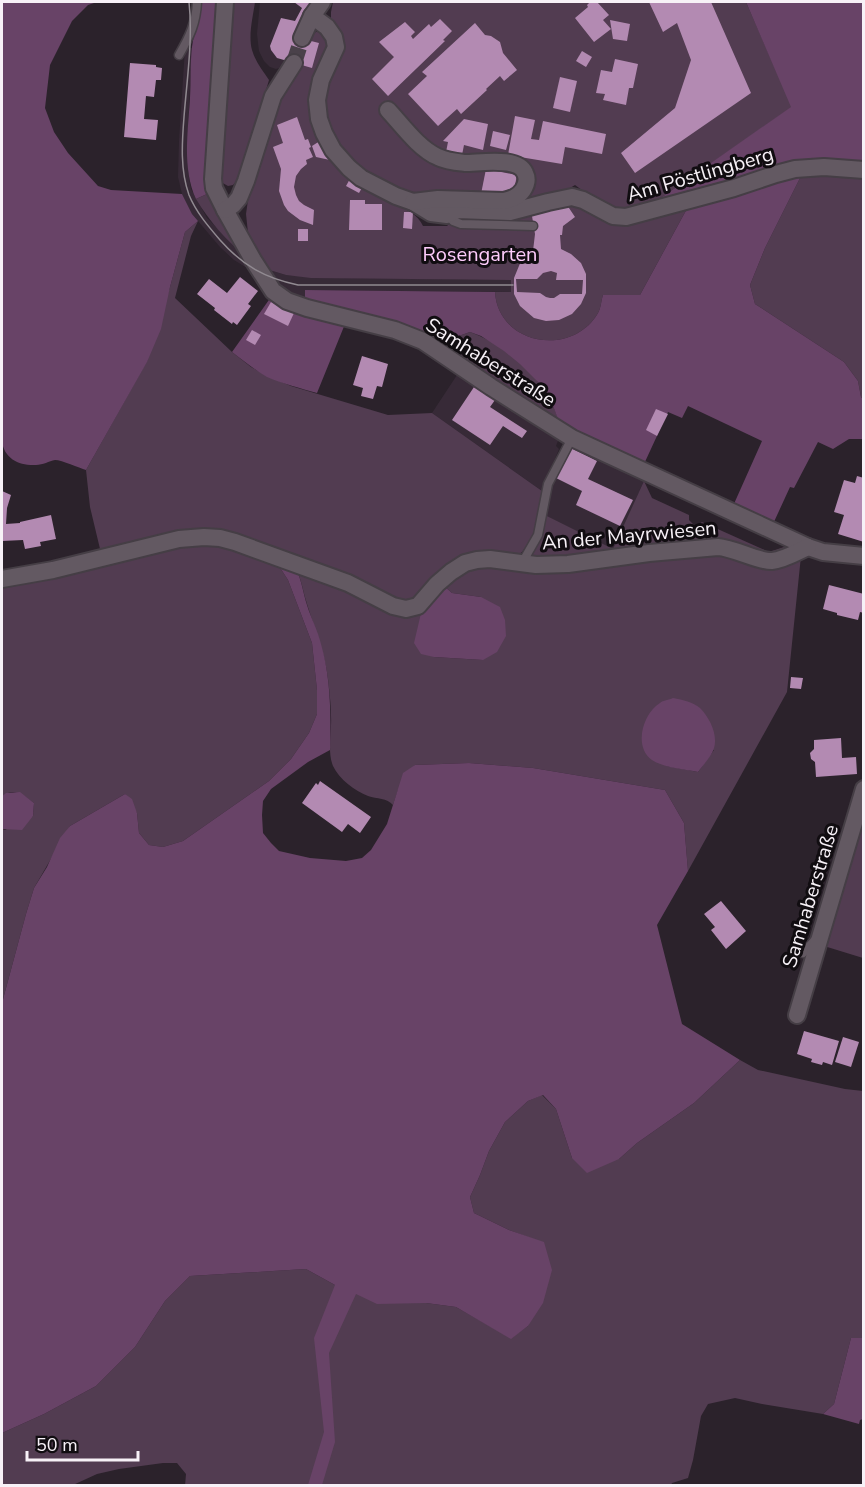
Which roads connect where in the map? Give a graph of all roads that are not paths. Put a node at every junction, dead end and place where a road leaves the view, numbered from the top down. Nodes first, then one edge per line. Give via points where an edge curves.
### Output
1 (197, 2) edge
2 (225, 2) edge
3 (322, 2) edge
4 (312, 16) junction
5 (302, 38) tunnel mouth
6 (179, 55) dead end
7 (294, 63) tunnel mouth
8 (388, 110) dead end
9 (864, 170) edge
10 (414, 202) junction
11 (225, 210) junction
12 (447, 215) junction
13 (533, 226) dead end
14 (572, 438) junction
15 (808, 548) junction
16 (864, 556) edge
17 (522, 563) junction
18 (2, 579) edge
19 (864, 789) edge
20 (820, 936) junction
21 (803, 953) dead end
22 (797, 1015) dead end

1 - 6 lane via 192,32
2 - 11 street, Samhaberstraße via 213,179
3 - 4 street
4 - 5 street
4 - 10 street, Am Pöstlingberg via 327,27 336,47 317,100 324,134 348,168 361,178
7 - 11 street via 273,96 239,198
8 - 10 street, Am Pöstlingberg via 424,148 438,157 462,163 516,164 524,169 527,178 520,194 504,201
9 - 12 street, Am Pöstlingberg via 795,169 626,218 572,197 518,211 458,210
10 - 12 street, Am Pöstlingberg via 431,213
11 - 14 street, Samhaberstraße via 279,297 423,341
12 - 13 lane via 461,224
14 - 15 street, Samhaberstraße
14 - 17 lane, An der Mayrwiesen via 548,484 540,530
15 - 16 street, Samhaberstraße
15 - 17 street, An der Mayrwiesen via 771,561 712,546 568,564
17 - 18 street, An der Mayrwiesen via 482,559 465,563 443,578 418,606 406,609 244,545 199,536
19 - 20 street, Samhaberstraße
20 - 21 lane
20 - 22 street, Samhaberstraße

